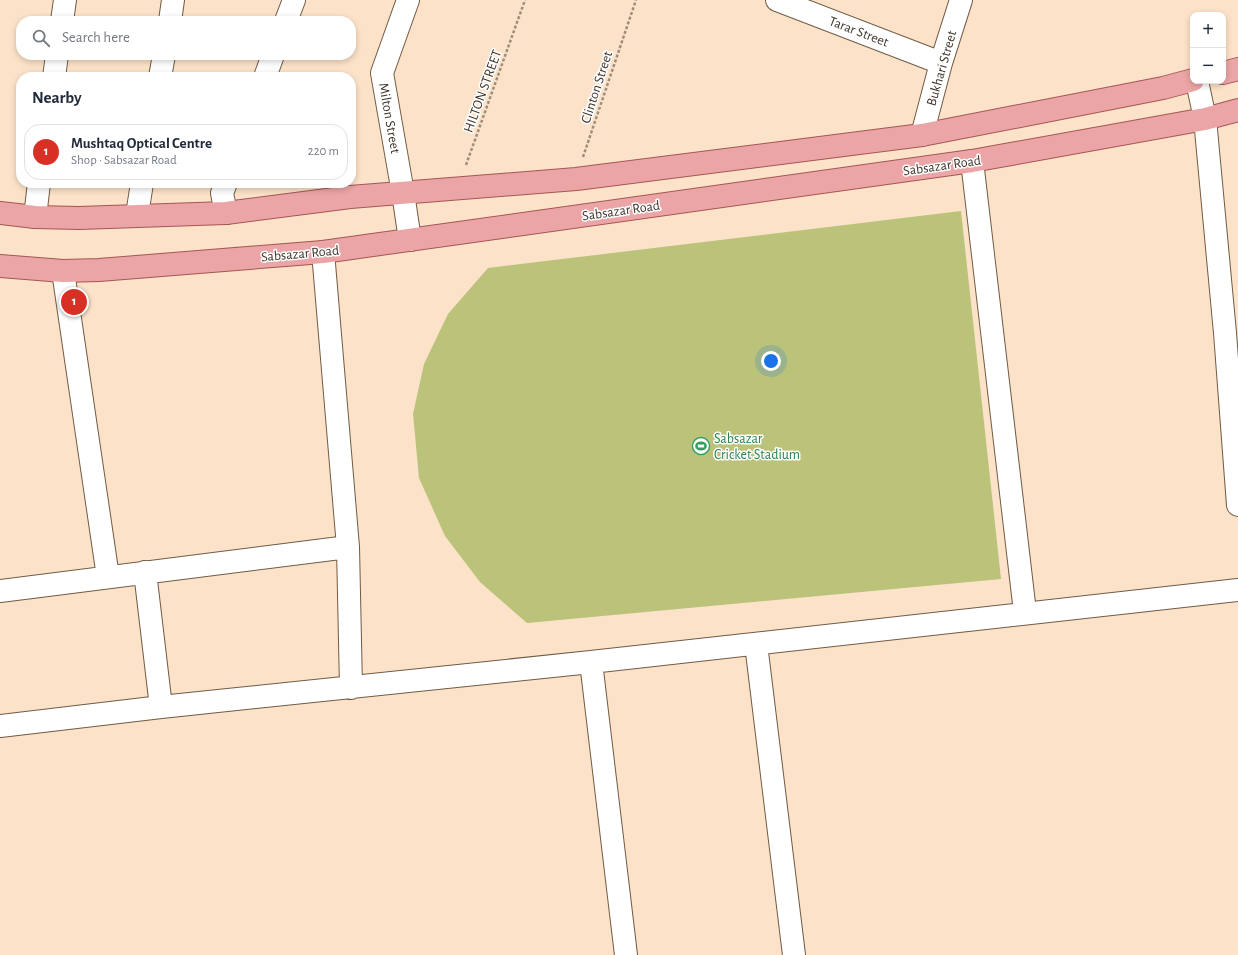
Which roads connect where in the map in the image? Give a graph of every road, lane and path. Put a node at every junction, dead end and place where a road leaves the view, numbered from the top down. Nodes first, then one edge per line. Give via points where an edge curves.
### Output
1 (65, 0) edge
2 (173, 0) edge
3 (294, 0) edge
4 (408, 0) edge
5 (525, 0) edge
6 (636, 0) edge
7 (777, 0) edge
8 (961, 0) edge
9 (63, 16) edge
10 (171, 16) edge
11 (288, 16) edge
12 (56, 60) edge
13 (163, 60) edge
14 (271, 60) edge
15 (941, 62) junction
16 (1238, 69) edge
17 (55, 72) edge
18 (161, 72) edge
19 (267, 72) edge
20 (1226, 72) edge
21 (1190, 81) edge
22 (1198, 84) edge
23 (1238, 110) edge
24 (1205, 119) junction
25 (922, 136) junction
26 (972, 161) junction
27 (576, 179) junction
28 (38, 188) edge
29 (141, 188) edge
30 (224, 188) edge
31 (458, 188) junction
32 (404, 193) junction
33 (0, 212) edge
34 (226, 213) junction
35 (137, 215) junction
36 (35, 217) junction
37 (410, 240) junction
38 (323, 252) junction
39 (0, 266) edge
40 (63, 271) junction
41 (1232, 333) edge
42 (1238, 505) edge
43 (348, 547) junction
44 (146, 572) junction
45 (108, 577) junction
46 (1238, 590) edge
47 (0, 591) edge
48 (1025, 612) junction
49 (756, 644) junction
50 (591, 662) junction
51 (351, 688) junction
52 (161, 707) junction
53 (0, 726) edge
54 (626, 955) edge
55 (794, 955) edge

1 - 9 street
2 - 10 street
3 - 11 street
4 - 32 street, Milton Street via 382,73
5 - 31 path, HILTON STREET
6 - 27 path, Clinton Street
7 - 15 street, Tarar Street
8 - 15 street, Bukhari Street
12 - 17 street
13 - 18 street
14 - 19 street
15 - 25 street, Bukhari Street
16 - 20 main road
21 - 25 main road
22 - 24 street
23 - 24 main road, Sabsazar Road
24 - 26 main road, Sabsazar Road
24 - 41 street
25 - 27 main road
26 - 37 main road, Sabsazar Road
26 - 48 street
27 - 31 main road
28 - 36 street
29 - 35 street
30 - 34 street via 222,193
31 - 32 main road
32 - 34 main road via 350,197
32 - 37 street, Milton Street
33 - 36 main road
34 - 35 main road
35 - 36 main road
37 - 38 main road, Sabsazar Road
38 - 40 main road, Sabsazar Road
38 - 43 street
39 - 40 main road, Sabsazar Road
40 - 45 street
41 - 42 street
43 - 44 street
43 - 51 street
44 - 45 street
44 - 52 street
45 - 47 street
46 - 48 street
48 - 49 street
49 - 50 street
49 - 55 street
50 - 51 street
50 - 54 street
51 - 52 street
52 - 53 street

